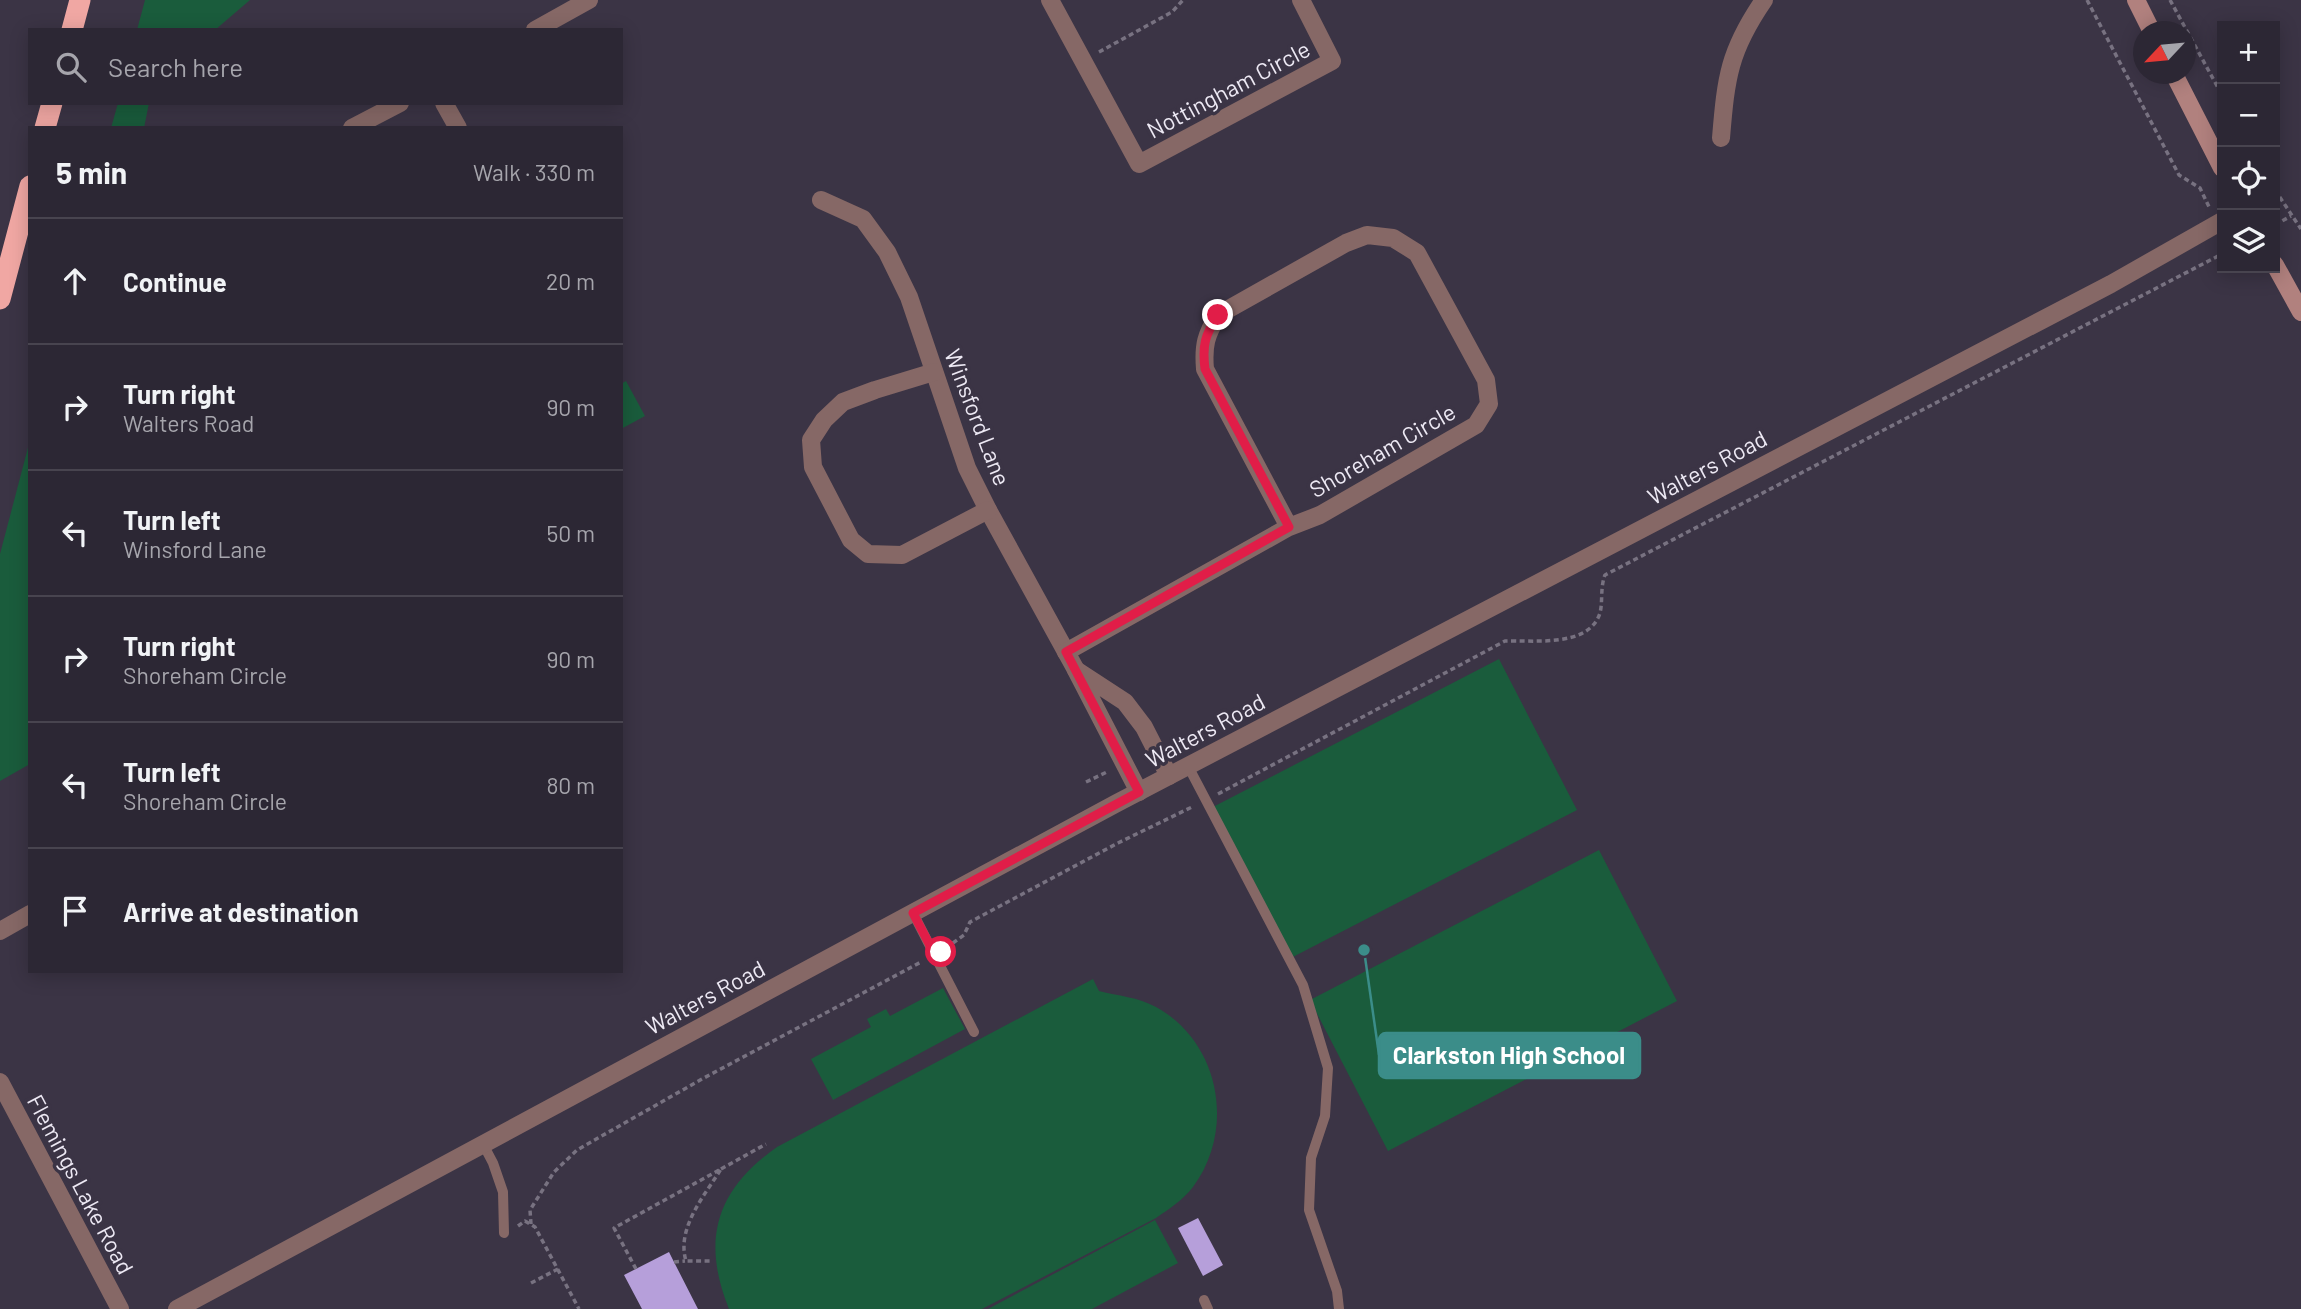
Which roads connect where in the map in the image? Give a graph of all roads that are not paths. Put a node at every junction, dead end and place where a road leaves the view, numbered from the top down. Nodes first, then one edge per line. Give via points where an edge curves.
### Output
1 (80, 0) edge
2 (589, 0) edge
3 (1050, 0) edge
4 (1301, 0) edge
5 (1764, 0) edge
6 (2136, 0) edge
7 (2146, 21) edge
8 (73, 28) edge
9 (539, 28) edge
10 (2179, 84) edge
11 (51, 105) edge
12 (396, 105) edge
13 (445, 105) edge
14 (46, 126) edge
15 (356, 126) edge
16 (457, 126) edge
17 (1721, 138) dead end
18 (2217, 157) edge
19 (28, 194) edge
20 (821, 200) dead end
21 (2217, 225) edge
22 (2279, 273) edge
23 (0, 299) edge
24 (2301, 312) edge
25 (934, 372) junction
26 (988, 510) junction
27 (1289, 527) junction
28 (1066, 652) junction
29 (1076, 670) junction
30 (1188, 766) junction
31 (1169, 776) junction
32 (1139, 792) junction
33 (913, 913) junction
34 (28, 915) edge
35 (0, 931) edge
36 (974, 1032) dead end
37 (0, 1082) edge
38 (483, 1144) junction
39 (504, 1233) road end
40 (120, 1309) edge
41 (177, 1309) edge
42 (1339, 1309) edge

1 - 8 highway
2 - 9 street
3 - 4 street, Nottingham Circle via 1139,163 1332,61
5 - 17 street via 1731,59
6 - 7 street
10 - 18 street
11 - 14 highway
12 - 15 street
13 - 16 street
19 - 23 highway
20 - 25 street, Winsford Lane via 863,219 887,252 909,297
21 - 30 street, Walters Road
22 - 24 street
25 - 26 street, Winsford Lane via 967,468
25 - 26 street via 843,402 811,440 813,467 851,540 868,554 902,555
26 - 28 street, Winsford Lane
27 - 27 street, Shoreham Circle via 1320,515 1476,425 1489,404 1486,380 1417,253 1393,238 1367,235 1346,243 1218,315 1207,332 1205,369
27 - 28 street, Shoreham Circle
28 - 29 street, Winsford Lane
29 - 31 street, Winsford Lane via 1125,702 1144,727
29 - 32 street, Winsford Lane
30 - 31 street, Walters Road
30 - 42 lane via 1303,985 1328,1068 1325,1115 1311,1158 1309,1210
31 - 32 street, Walters Road
32 - 33 street, Walters Road
33 - 36 lane
33 - 38 street, Walters Road
34 - 35 street
37 - 40 street, Flemings Lake Road
38 - 39 lane via 503,1192
38 - 41 street, Walters Road

